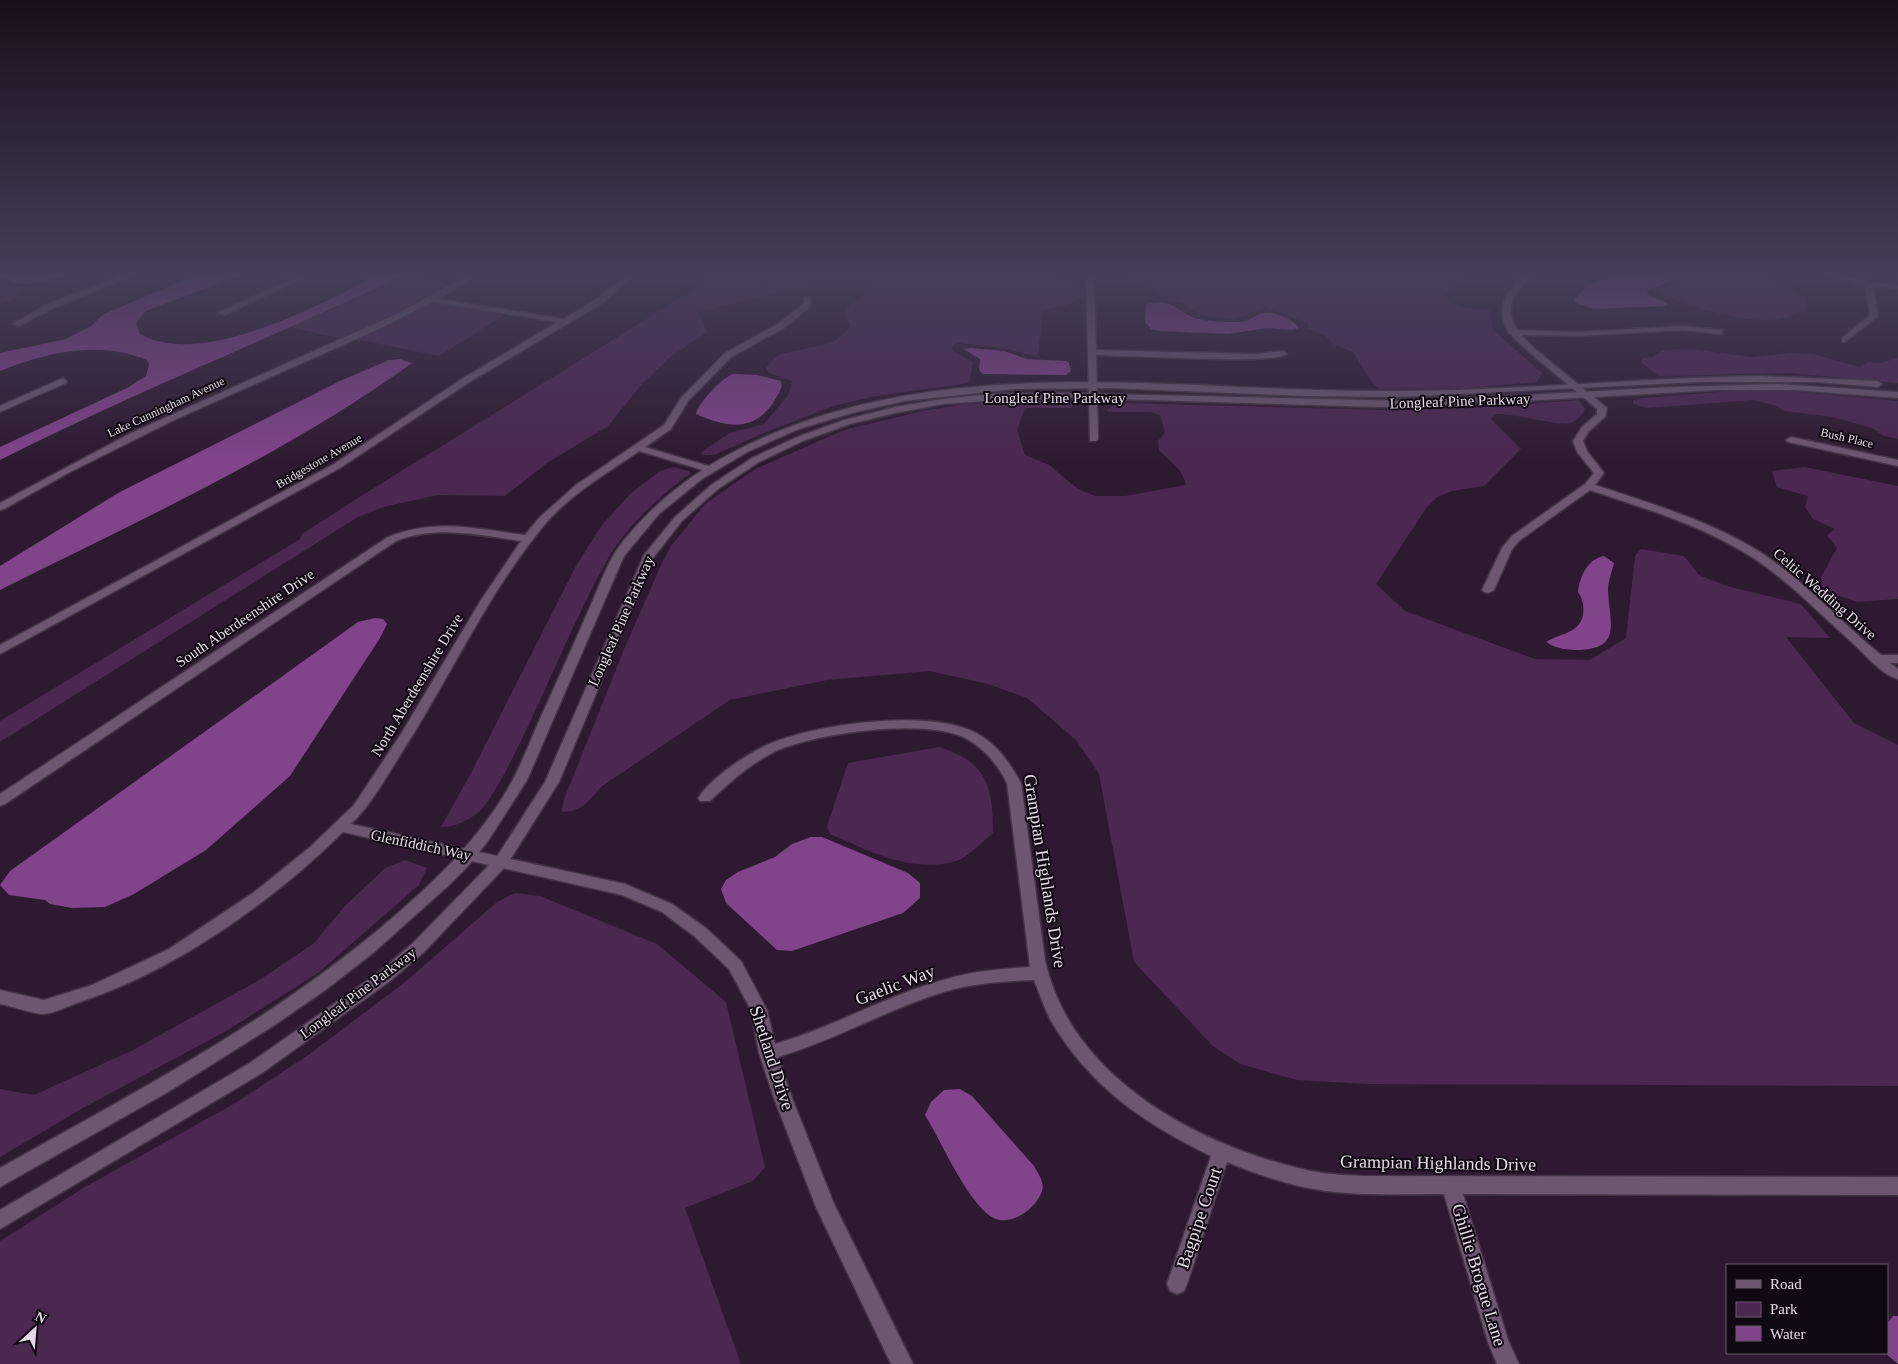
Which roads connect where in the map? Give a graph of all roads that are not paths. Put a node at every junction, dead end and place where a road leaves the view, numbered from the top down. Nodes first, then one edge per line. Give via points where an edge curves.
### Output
1 (355, 335) edge
2 (541, 335) edge
3 (765, 335) edge
4 (1092, 335) edge
5 (1514, 335) edge
6 (1851, 335) edge
7 (1845, 340) dead end
8 (1092, 352) junction
9 (1283, 354) dead end
10 (63, 381) dead end
11 (1575, 386) junction
12 (1898, 387) edge
13 (1091, 391) junction
14 (1898, 395) edge
15 (1588, 396) junction
16 (0, 409) edge
17 (1093, 439) dead end
18 (1791, 440) dead end
19 (636, 447) junction
20 (1898, 462) edge
21 (708, 469) junction
22 (1589, 486) junction
23 (0, 507) edge
24 (528, 539) junction
25 (1488, 590) dead end
26 (0, 650) edge
27 (1878, 659) junction
28 (1898, 659) edge
29 (1898, 675) edge
30 (705, 798) dead end
31 (0, 801) edge
32 (341, 827) junction
33 (468, 855) junction
34 (501, 862) junction
35 (1040, 973) junction
36 (0, 997) edge
37 (768, 1053) junction
38 (1221, 1153) junction
39 (0, 1178) edge
40 (1451, 1185) junction
41 (1898, 1186) edge
42 (0, 1220) edge
43 (1177, 1284) dead end
44 (902, 1364) edge
45 (1508, 1364) edge

1 - 23 street, Lake Cunningham Avenue via 160,423 84,460
2 - 26 street, Bridgestone Avenue via 461,383 337,466
3 - 19 street, North Aberdeenshire Drive via 728,354 684,400 668,427
4 - 8 street
5 - 11 street
6 - 7 street
8 - 9 street via 1254,357
8 - 13 street
10 - 16 street
11 - 12 street, Longleaf Pine Parkway via 1755,377
11 - 13 street, Longleaf Pine Parkway via 1360,394
11 - 15 street
13 - 15 street, Longleaf Pine Parkway via 1375,404
13 - 17 street
13 - 21 street, Longleaf Pine Parkway via 1039,385 894,400 797,426 735,453
13 - 34 street, Longleaf Pine Parkway via 988,397 874,416 828,429 786,446 716,485 673,523 648,556 552,782
14 - 15 street, Longleaf Pine Parkway via 1759,386
15 - 22 street via 1603,412 1585,429 1578,441 1582,452 1599,473
18 - 20 street, Bush Place
19 - 21 street
19 - 24 street, North Aberdeenshire Drive via 580,487 544,519
21 - 33 street, Longleaf Pine Parkway via 668,499 619,555 520,780
22 - 25 street via 1516,538 1507,548
22 - 27 street, Celtic Wedding Drive via 1689,522 1749,550 1780,571
24 - 31 street, South Aberdeenshire Drive via 436,528 407,532 392,539
24 - 32 street, North Aberdeenshire Drive via 487,600 407,735 359,808
27 - 28 street
27 - 29 street, Celtic Wedding Drive
30 - 35 street, Grampian Highlands Drive via 749,760 771,748 822,733 910,724 947,728 979,739 997,752 1008,766 1014,784
32 - 33 street, Glenfiddich Way
32 - 36 street, North Aberdeenshire Drive via 258,897 175,953 97,990 44,1007
33 - 34 street, Glenfiddich Way
33 - 39 street, Longleaf Pine Parkway via 387,933 305,996 235,1042
34 - 37 street, Shetland Drive via 625,890 667,908 700,932 734,965 759,1010
34 - 42 street, Longleaf Pine Parkway via 418,948 356,998 256,1068
35 - 37 street, Gaelic Way via 980,977 934,989 796,1046
35 - 38 street, Grampian Highlands Drive via 1053,1007 1069,1035 1094,1066 1130,1100 1162,1124
37 - 44 street, Shetland Drive via 826,1207
38 - 40 street, Grampian Highlands Drive via 1304,1178 1362,1185
38 - 43 street, Bagpipe Court
40 - 41 street, Grampian Highlands Drive
40 - 45 street, Ghillie Brogue Lane via 1498,1342

